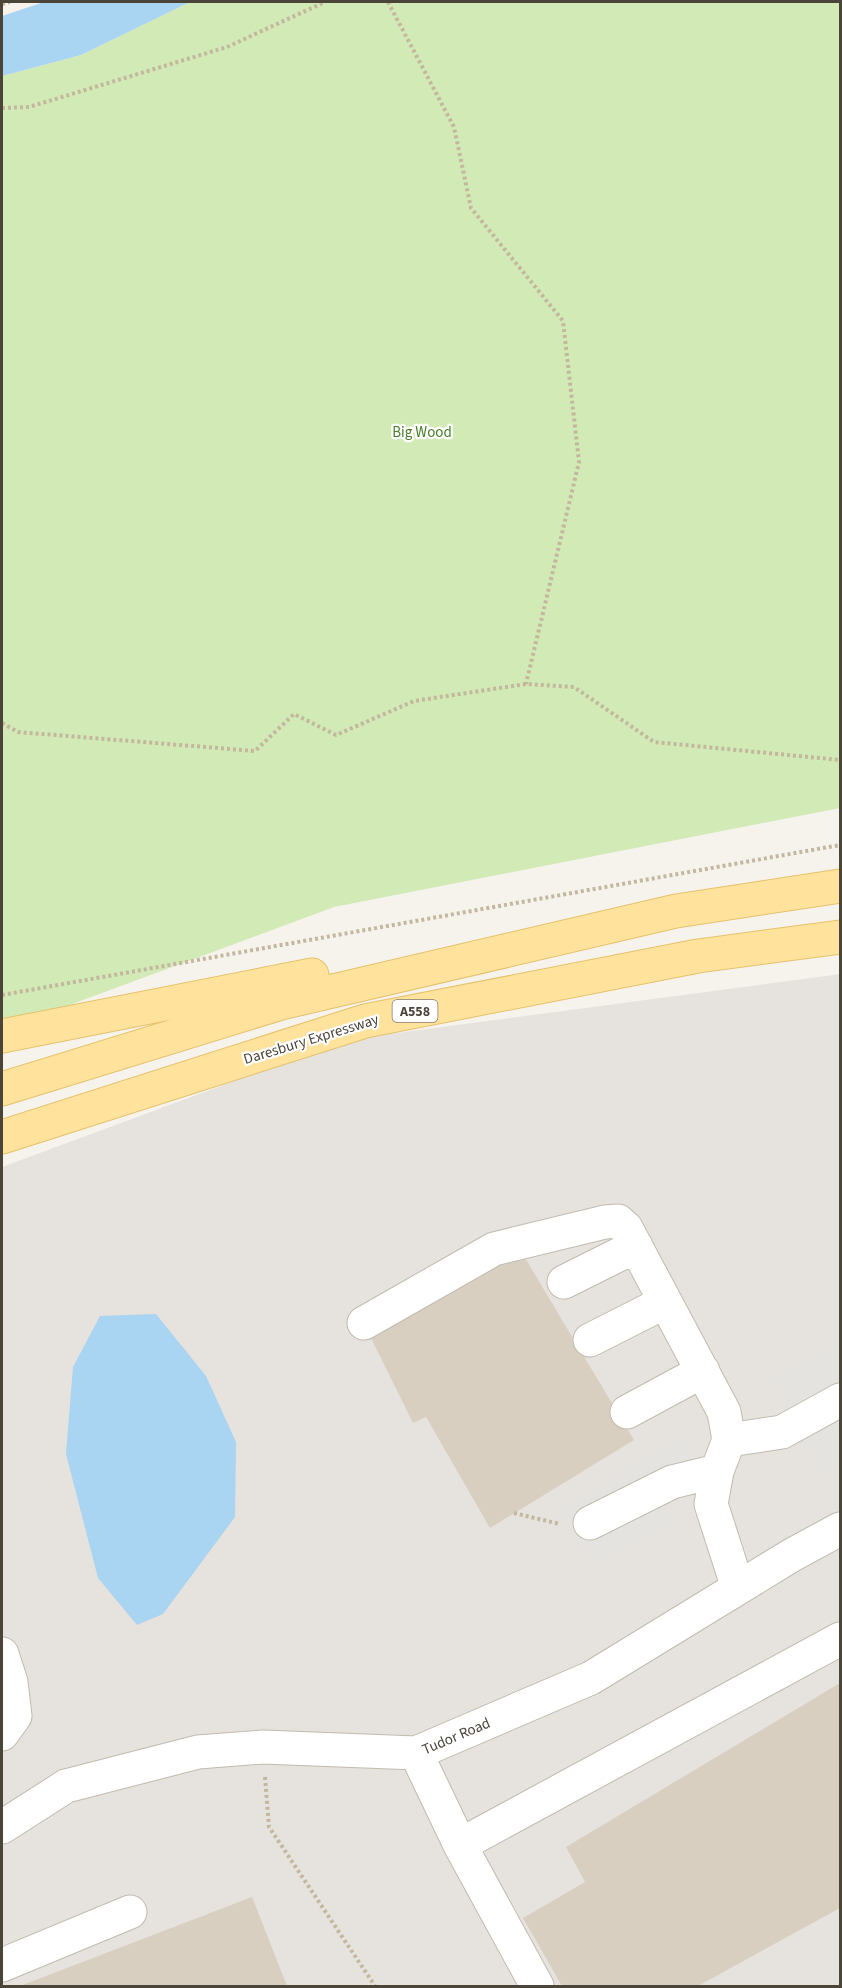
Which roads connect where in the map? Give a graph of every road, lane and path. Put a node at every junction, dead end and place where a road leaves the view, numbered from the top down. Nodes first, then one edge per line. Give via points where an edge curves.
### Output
1 (10, 2) edge
2 (325, 2) edge
3 (388, 2) edge
4 (2, 4) edge
5 (2, 108) edge
6 (526, 684) junction
7 (2, 723) edge
8 (840, 760) edge
9 (840, 845) edge
10 (840, 886) edge
11 (676, 911) junction
12 (840, 937) edge
13 (2, 995) edge
14 (2, 1036) edge
15 (2, 1089) edge
16 (2, 1137) edge
17 (636, 1246) junction
18 (564, 1282) dead end
19 (665, 1302) junction
20 (364, 1323) dead end
21 (591, 1340) dead end
22 (703, 1371) junction
23 (840, 1400) edge
24 (627, 1412) dead end
25 (729, 1440) junction
26 (717, 1471) junction
27 (514, 1513) dead end
28 (578, 1524) joint
29 (840, 1528) edge
30 (738, 1588) junction
31 (840, 1639) edge
32 (2, 1654) edge
33 (2, 1734) edge
34 (263, 1747) junction
35 (416, 1753) junction
36 (2, 1827) edge
37 (460, 1845) junction
38 (130, 1911) dead end
39 (2, 1965) edge
40 (375, 1986) edge
41 (537, 1986) edge

1 - 4 path
2 - 5 path via 227,47 29,106
3 - 6 path via 454,127 471,208 563,321 579,462
6 - 7 path via 414,701 336,735 294,714 255,751 18,732
6 - 8 path via 574,687 654,742
9 - 13 path
10 - 11 main road, A558
11 - 14 main road via 224,990
11 - 15 main road, A558 via 281,1003
12 - 16 main road, Daresbury Expressway / A558 via 698,956 365,1021
17 - 18 street
17 - 19 street
17 - 20 street via 618,1221 511,1243 479,1256
19 - 21 street
19 - 22 street
22 - 24 street
22 - 25 street via 724,1412
23 - 25 street via 782,1431
25 - 26 street
26 - 28 street via 672,1482
26 - 30 street via 712,1514
27 - 28 path
29 - 30 street, Tudor Road
30 - 35 street, Tudor Road via 591,1678
31 - 37 street
32 - 33 street via 11,1682 15,1716
34 - 35 street, Tudor Road
34 - 36 street, Tudor Road via 198,1752 66,1786
34 - 40 path via 269,1827
35 - 37 street
37 - 41 street
38 - 39 street

